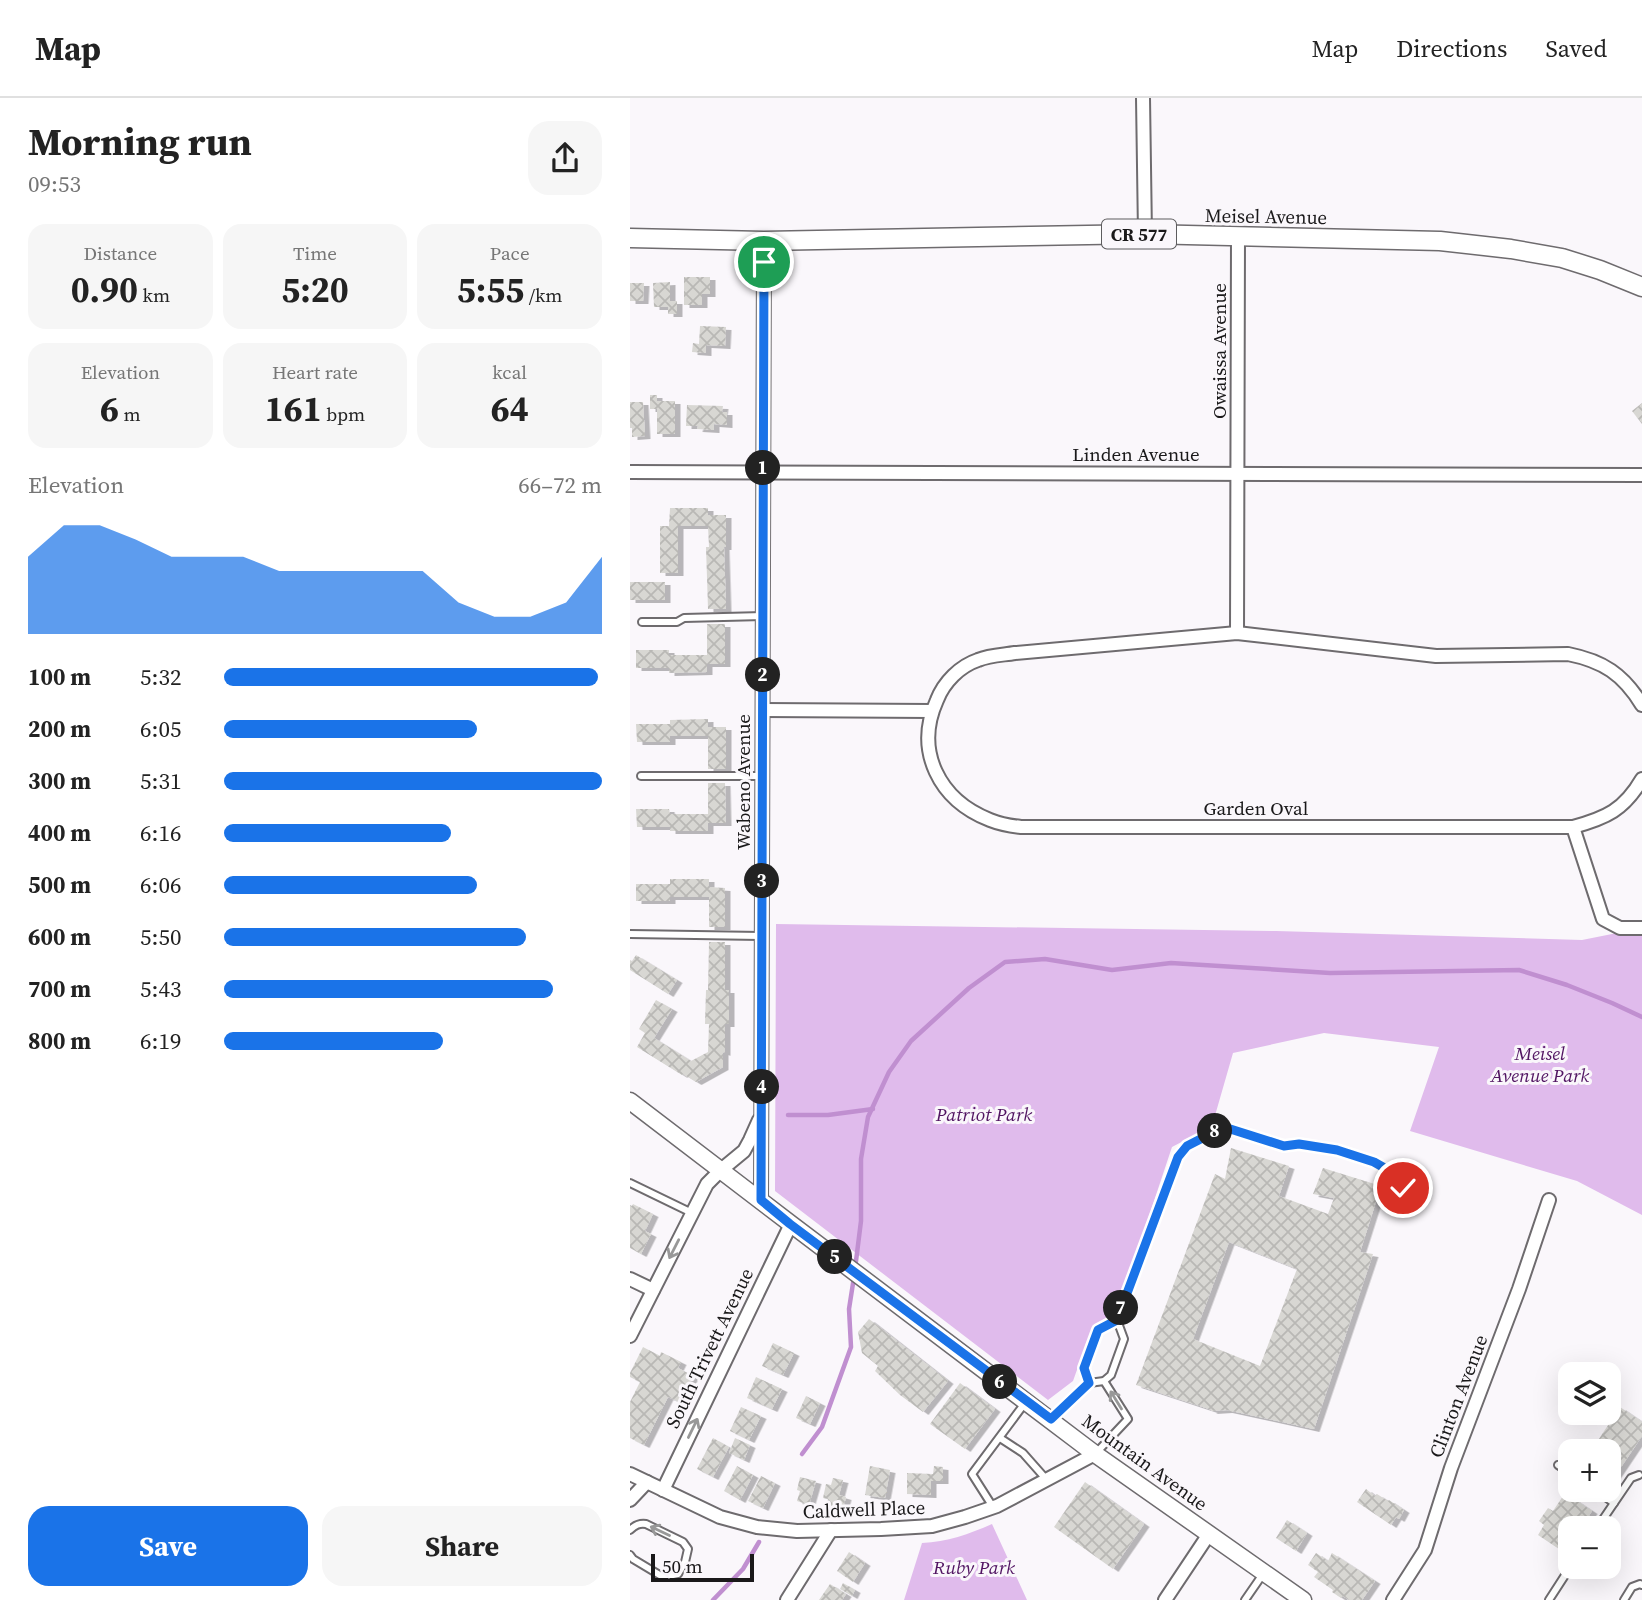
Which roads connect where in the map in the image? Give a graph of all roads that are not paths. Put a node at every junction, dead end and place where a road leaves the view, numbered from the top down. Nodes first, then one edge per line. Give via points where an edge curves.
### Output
1 (1143, 98) edge
2 (1145, 234) junction
3 (1238, 236) junction
4 (630, 239) edge
5 (764, 241) junction
6 (1642, 288) edge
7 (630, 472) edge
8 (763, 472) junction
9 (1238, 474) junction
10 (1642, 475) edge
11 (763, 615) junction
12 (642, 622) dead end
13 (1237, 633) junction
14 (1642, 705) edge
15 (763, 710) junction
16 (932, 711) junction
17 (641, 776) dead end
18 (762, 776) junction
19 (1642, 779) edge
20 (1573, 827) junction
21 (1642, 928) edge
22 (630, 934) edge
23 (761, 936) junction
24 (630, 1101) edge
25 (762, 1113) junction
26 (721, 1170) junction
27 (630, 1183) edge
28 (761, 1200) junction
29 (1549, 1200) dead end
30 (1404, 1203) dead end
31 (692, 1213) junction
32 (790, 1224) junction
33 (630, 1279) edge
34 (653, 1290) junction
35 (1117, 1320) junction
36 (630, 1336) edge
37 (1104, 1381) junction
38 (1089, 1383) junction
39 (1026, 1402) junction
40 (1051, 1419) junction
41 (1000, 1438) junction
42 (1096, 1454) junction
43 (630, 1474) edge
44 (1639, 1475) dead end
45 (1046, 1479) junction
46 (647, 1482) junction
47 (663, 1490) junction
48 (630, 1500) edge
49 (1614, 1503) joint
50 (993, 1507) junction
51 (1605, 1516) edge
52 (630, 1530) edge
53 (831, 1530) junction
54 (1209, 1534) junction
55 (630, 1555) edge
56 (1264, 1573) junction
57 (1563, 1579) edge
58 (1642, 1585) edge
59 (787, 1600) edge
60 (1165, 1600) edge
61 (1245, 1600) edge
62 (1303, 1600) edge
63 (1393, 1600) edge
64 (1549, 1600) edge
65 (1624, 1600) edge

1 - 2 street
2 - 3 main road, Meisel Avenue / CR 577
2 - 5 main road, Meisel Avenue / CR 577
3 - 6 main road, Meisel Avenue / CR 577 via 1440,241 1511,249 1562,258
3 - 9 street, Owaissa Avenue
4 - 5 main road, Meisel Avenue / CR 577
5 - 8 street, Wabeno Avenue
7 - 8 street, Linden Avenue
8 - 9 street, Linden Avenue
8 - 11 street, Wabeno Avenue
9 - 10 street, Linden Avenue
9 - 13 street, Owaissa Avenue
11 - 12 lane
11 - 15 street, Wabeno Avenue
13 - 14 street, Garden Oval via 1436,656 1587,657 1620,676
13 - 16 street, Garden Oval via 979,659 951,678
15 - 16 street
15 - 18 street, Wabeno Avenue
16 - 20 street, Garden Oval via 927,736 934,771 960,803 999,824
17 - 18 lane
18 - 23 street, Wabeno Avenue
19 - 20 street, Garden Oval via 1617,809
20 - 21 street via 1603,919 1620,928
22 - 23 lane
23 - 25 street, Wabeno Avenue
24 - 26 street, Mountain Avenue
25 - 26 street, Wabeno Avenue via 744,1152
25 - 28 street, Wabeno Avenue
26 - 28 street, Mountain Avenue
26 - 31 street, Wabeno Avenue via 707,1184
27 - 31 lane
28 - 32 street, Mountain Avenue
29 - 63 street, Clinton Avenue via 1451,1468 1426,1550
30 - 35 lane via 1395,1174 1374,1162 1337,1150 1284,1146 1224,1127 1187,1146 1178,1157
31 -> 34 street, Wabeno Avenue
32 - 39 street, Mountain Avenue
47 -> 32 street, South Trivett Avenue
33 - 34 street
34 - 36 street, Wabeno Avenue
35 - 37 lane via 1124,1339 1111,1375
35 - 38 lane via 1098,1330 1084,1368
37 - 38 lane
42 -> 37 lane via 1128,1419
38 - 40 lane
39 - 40 street, Mountain Avenue
39 - 41 lane
40 - 42 street, Mountain Avenue
41 - 45 lane via 1023,1453
41 - 50 lane via 972,1474
42 - 45 street, Caldwell Place
42 - 54 street, Mountain Avenue
43 - 46 street, Caldwell Place
44 - 49 lane via 1631,1478
45 - 50 street, Caldwell Place
46 - 47 street, Caldwell Place
46 - 48 street
47 - 53 street, Caldwell Place via 720,1517 757,1527
49 - 51 lane
50 - 53 street, Caldwell Place via 932,1525
55 -> 52 lane via 663,1577 678,1574 688,1555 683,1542 646,1524
53 - 59 street
54 - 56 street, Mountain Avenue
54 - 60 street
56 - 61 lane
56 - 62 street, Mountain Avenue
57 - 64 lane
58 - 65 lane via 1632,1587

